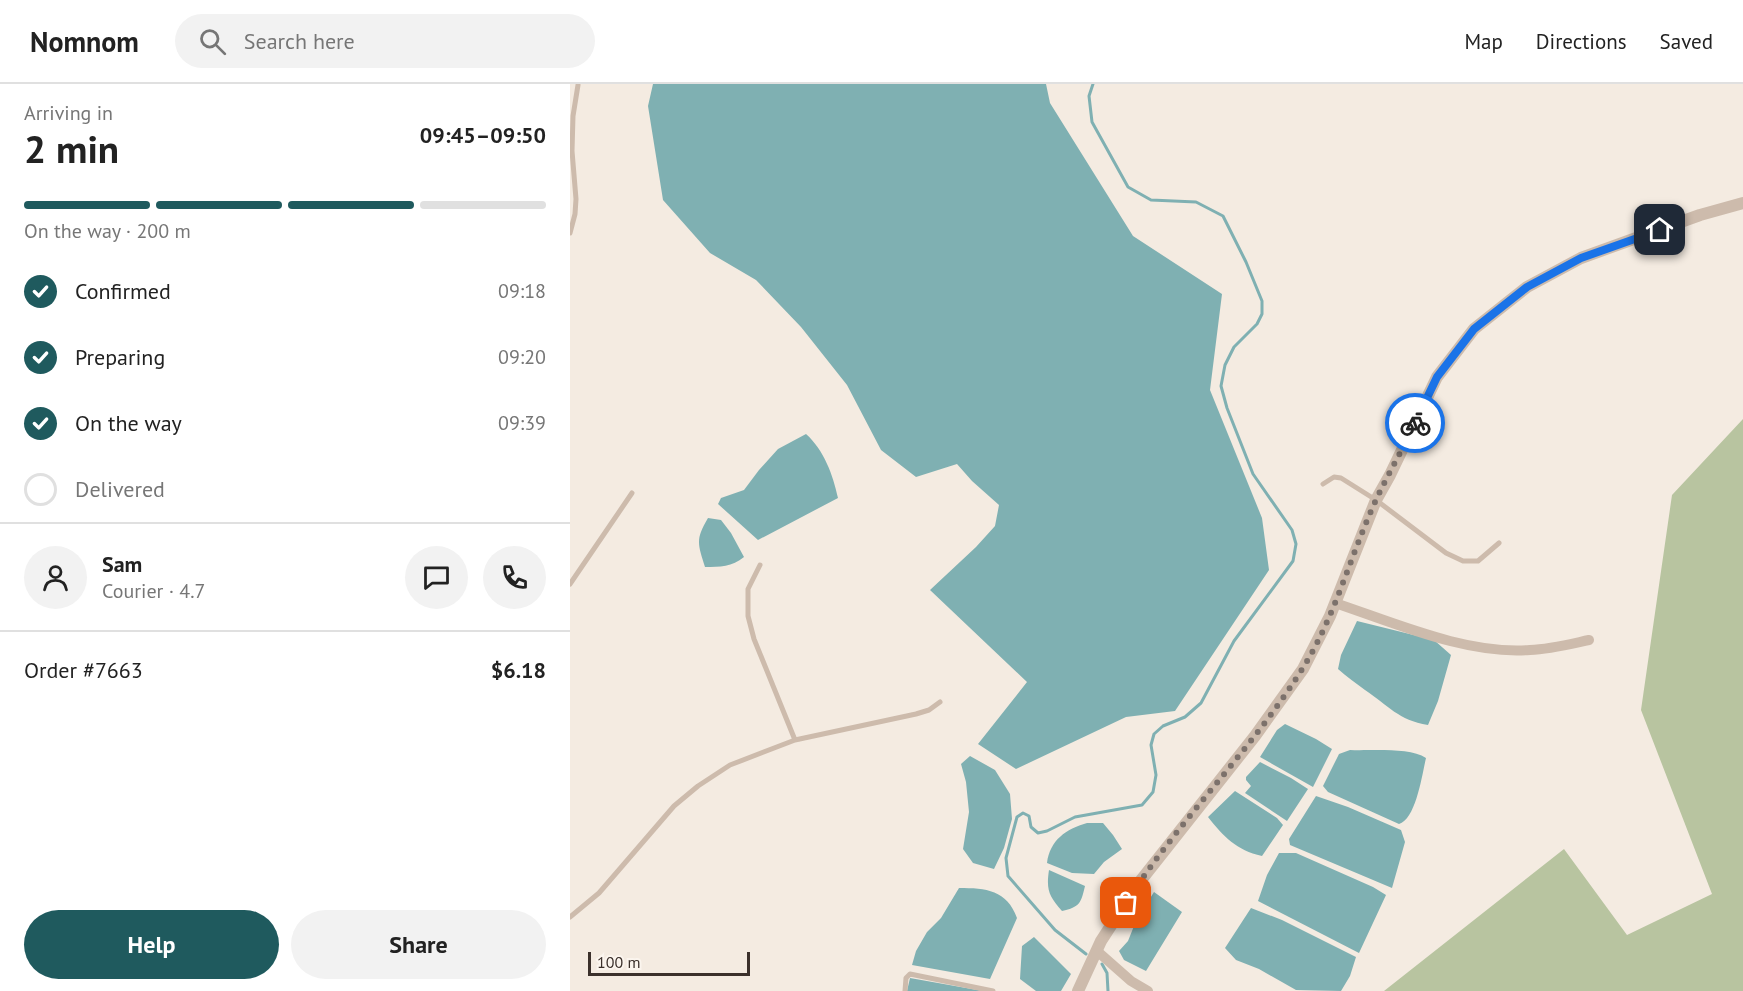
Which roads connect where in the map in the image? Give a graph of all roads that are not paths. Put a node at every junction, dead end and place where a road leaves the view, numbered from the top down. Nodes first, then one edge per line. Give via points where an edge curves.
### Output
1 (578, 85) edge
2 (1743, 203) edge
3 (570, 233) edge
4 (1323, 484) dead end
5 (632, 494) dead end
6 (1376, 500) junction
7 (1499, 543) dead end
8 (760, 565) dead end
9 (570, 584) edge
10 (1335, 603) junction
11 (1589, 640) dead end
12 (940, 702) dead end
13 (795, 740) junction
14 (570, 917) edge
15 (1097, 951) junction
16 (905, 991) edge
17 (993, 991) edge
18 (1078, 991) edge
19 (1148, 991) edge

1 - 3 lane via 572,151 576,199
2 - 6 street via 1581,258 1527,287 1474,329 1437,377
4 - 6 lane via 1334,477 1341,478
5 - 9 lane
6 - 7 lane via 1446,553 1463,561 1478,561
6 - 10 street
8 - 13 lane via 748,589 748,616
10 - 11 street via 1446,640 1496,649 1529,650
10 - 15 street via 1302,669 1280,702 1154,862
12 - 13 lane via 916,714
13 - 14 lane via 730,765 698,786 674,806 599,893
15 - 18 street
15 - 19 street
16 - 17 lane via 906,978 913,974

